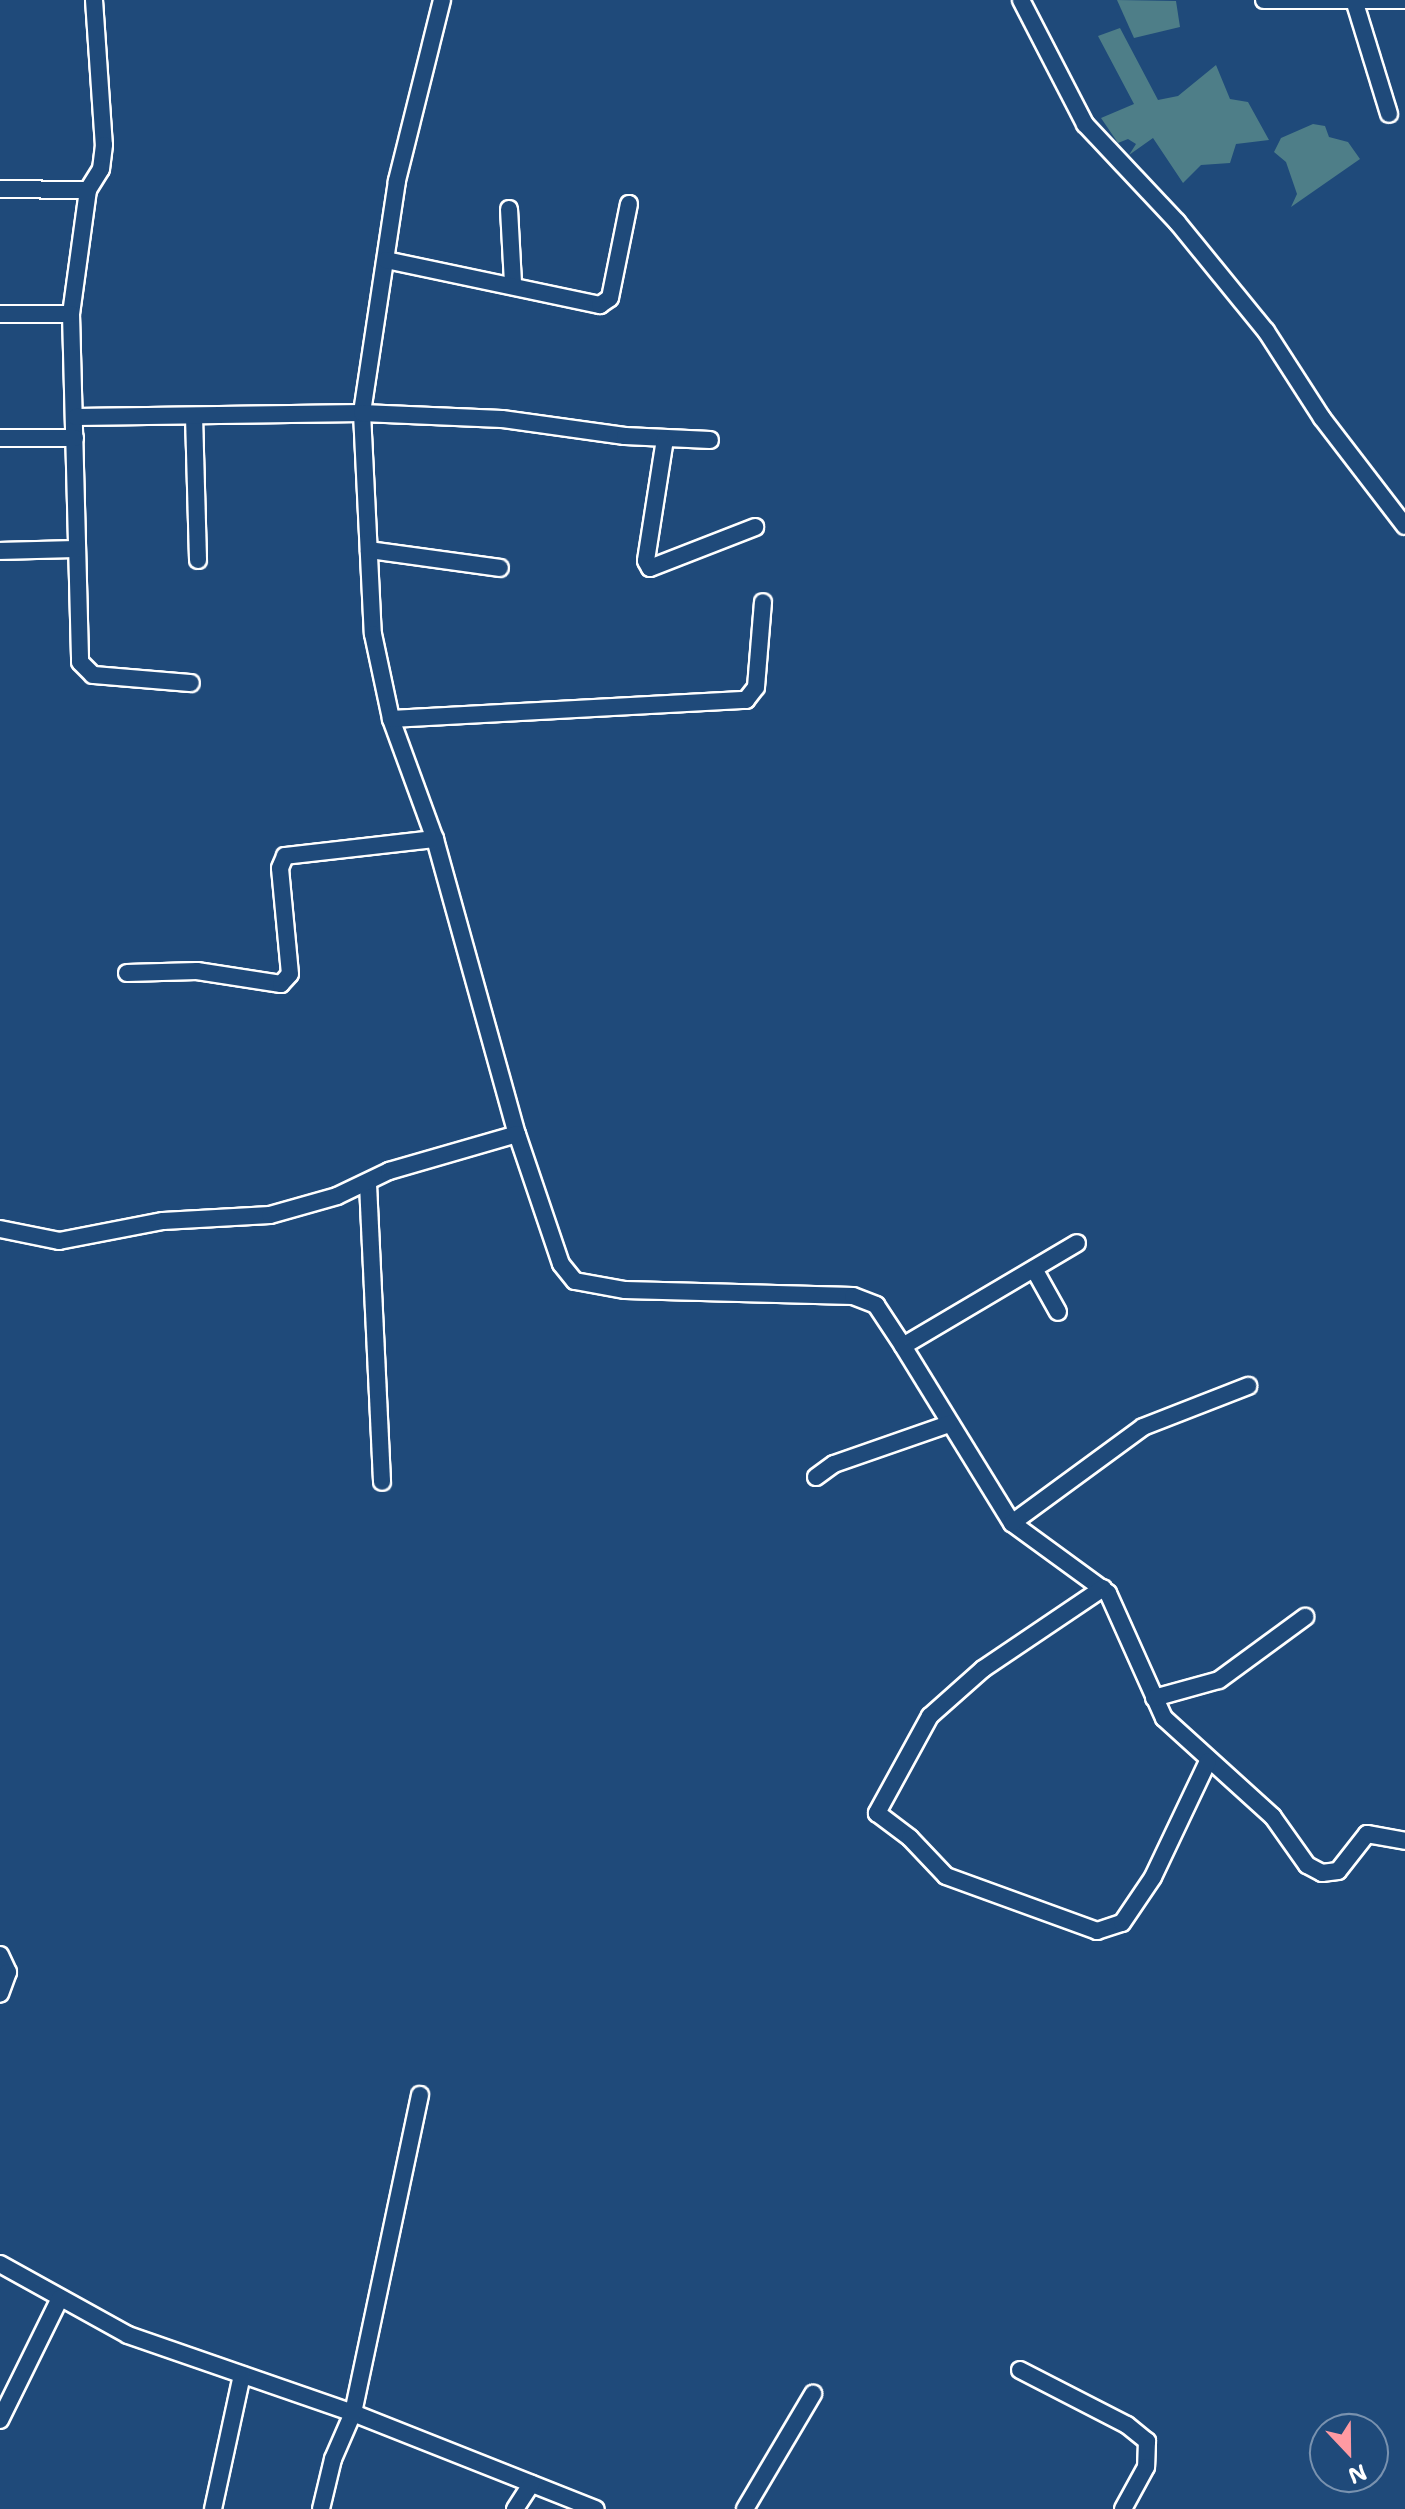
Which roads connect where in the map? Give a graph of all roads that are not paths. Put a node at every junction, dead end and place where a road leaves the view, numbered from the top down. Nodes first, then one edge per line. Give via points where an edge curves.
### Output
1 (94, 0) edge
2 (442, 0) edge
3 (1021, 0) edge
4 (1264, 0) edge
5 (1354, 0) edge
6 (1405, 0) edge
7 (1389, 114) dead end
8 (0, 189) edge
9 (88, 190) junction
10 (629, 204) dead end
11 (509, 209) dead end
12 (386, 260) junction
13 (513, 284) junction
14 (0, 314) edge
15 (71, 314) junction
16 (362, 413) junction
17 (194, 416) junction
18 (76, 417) junction
19 (0, 438) edge
20 (75, 438) junction
21 (665, 439) junction
22 (710, 440) dead end
23 (1405, 526) edge
24 (755, 527) dead end
25 (77, 549) junction
26 (369, 550) junction
27 (0, 551) edge
28 (198, 560) dead end
29 (500, 568) dead end
30 (763, 602) dead end
31 (191, 683) dead end
32 (391, 719) junction
33 (435, 839) junction
34 (127, 973) dead end
35 (517, 1134) junction
36 (368, 1184) junction
37 (0, 1229) edge
38 (1077, 1243) dead end
39 (1034, 1269) junction
40 (1058, 1312) dead end
41 (903, 1346) junction
42 (1248, 1386) dead end
43 (949, 1424) junction
44 (816, 1477) dead end
45 (382, 1482) dead end
46 (1012, 1523) junction
47 (1103, 1588) junction
48 (1305, 1617) dead end
49 (1154, 1698) junction
50 (1208, 1761) junction
51 (1405, 1841) edge
52 (0, 1955) edge
53 (0, 1994) edge
54 (420, 2095) dead end
55 (0, 2264) edge
56 (60, 2298) junction
57 (1020, 2370) dead end
58 (242, 2375) junction
59 (813, 2394) dead end
60 (353, 2413) junction
61 (0, 2420) edge
62 (531, 2484) junction
63 (213, 2509) edge
64 (321, 2509) edge
65 (515, 2509) edge
66 (596, 2509) edge
67 (745, 2509) edge
68 (1123, 2509) edge

1 - 9 street via 104,145 101,169
2 - 12 street via 414,102
3 - 23 street via 1085,124 1177,222 1266,331 1322,418
4 - 5 street
5 - 6 street
5 - 7 street
8 - 9 street
9 - 15 street
10 - 13 street via 607,302 578,303
11 - 13 street
12 - 13 street
12 - 16 street via 372,321
14 - 15 street
15 - 18 street
16 - 17 street
16 - 21 street via 502,419
16 - 26 street
17 - 18 street
17 - 28 street
18 - 20 street
19 - 20 street
20 - 25 street
21 - 22 street
21 - 24 street via 646,561 650,568
25 - 27 street
25 - 31 street via 82,668 93,675
26 - 29 street
26 - 32 street via 373,634
30 - 32 street via 756,687 746,700
32 - 33 street
33 - 34 street via 285,856 280,868 290,974 281,984 197,971
33 - 35 street
35 - 36 street via 389,1171
35 - 41 street via 561,1264 575,1281 700,1295 779,1291 853,1296 876,1305
36 - 37 street via 270,1215 163,1221 59,1241
36 - 45 street
38 - 39 street
39 - 40 street
39 - 41 street
41 - 43 street
42 - 46 street via 1143,1427
43 - 44 street via 834,1464
43 - 46 street
46 - 47 street
47 - 49 street
47 - 50 street via 983,1669 930,1716 877,1813 946,1876 1097,1931 1122,1923 1153,1877
48 - 49 street via 1219,1680
49 - 50 street via 1164,1718
50 - 51 street via 1273,1817 1316,1871 1338,1871 1367,1834
52 - 53 street via 8,1967
54 - 60 street
55 - 56 street
56 - 58 street via 128,2335
56 - 61 street
57 - 68 street via 1127,2425 1147,2441 1146,2467
58 - 60 street
58 - 63 street
59 - 67 street
60 - 62 street
60 - 64 street via 333,2459
62 - 65 street
62 - 66 street

